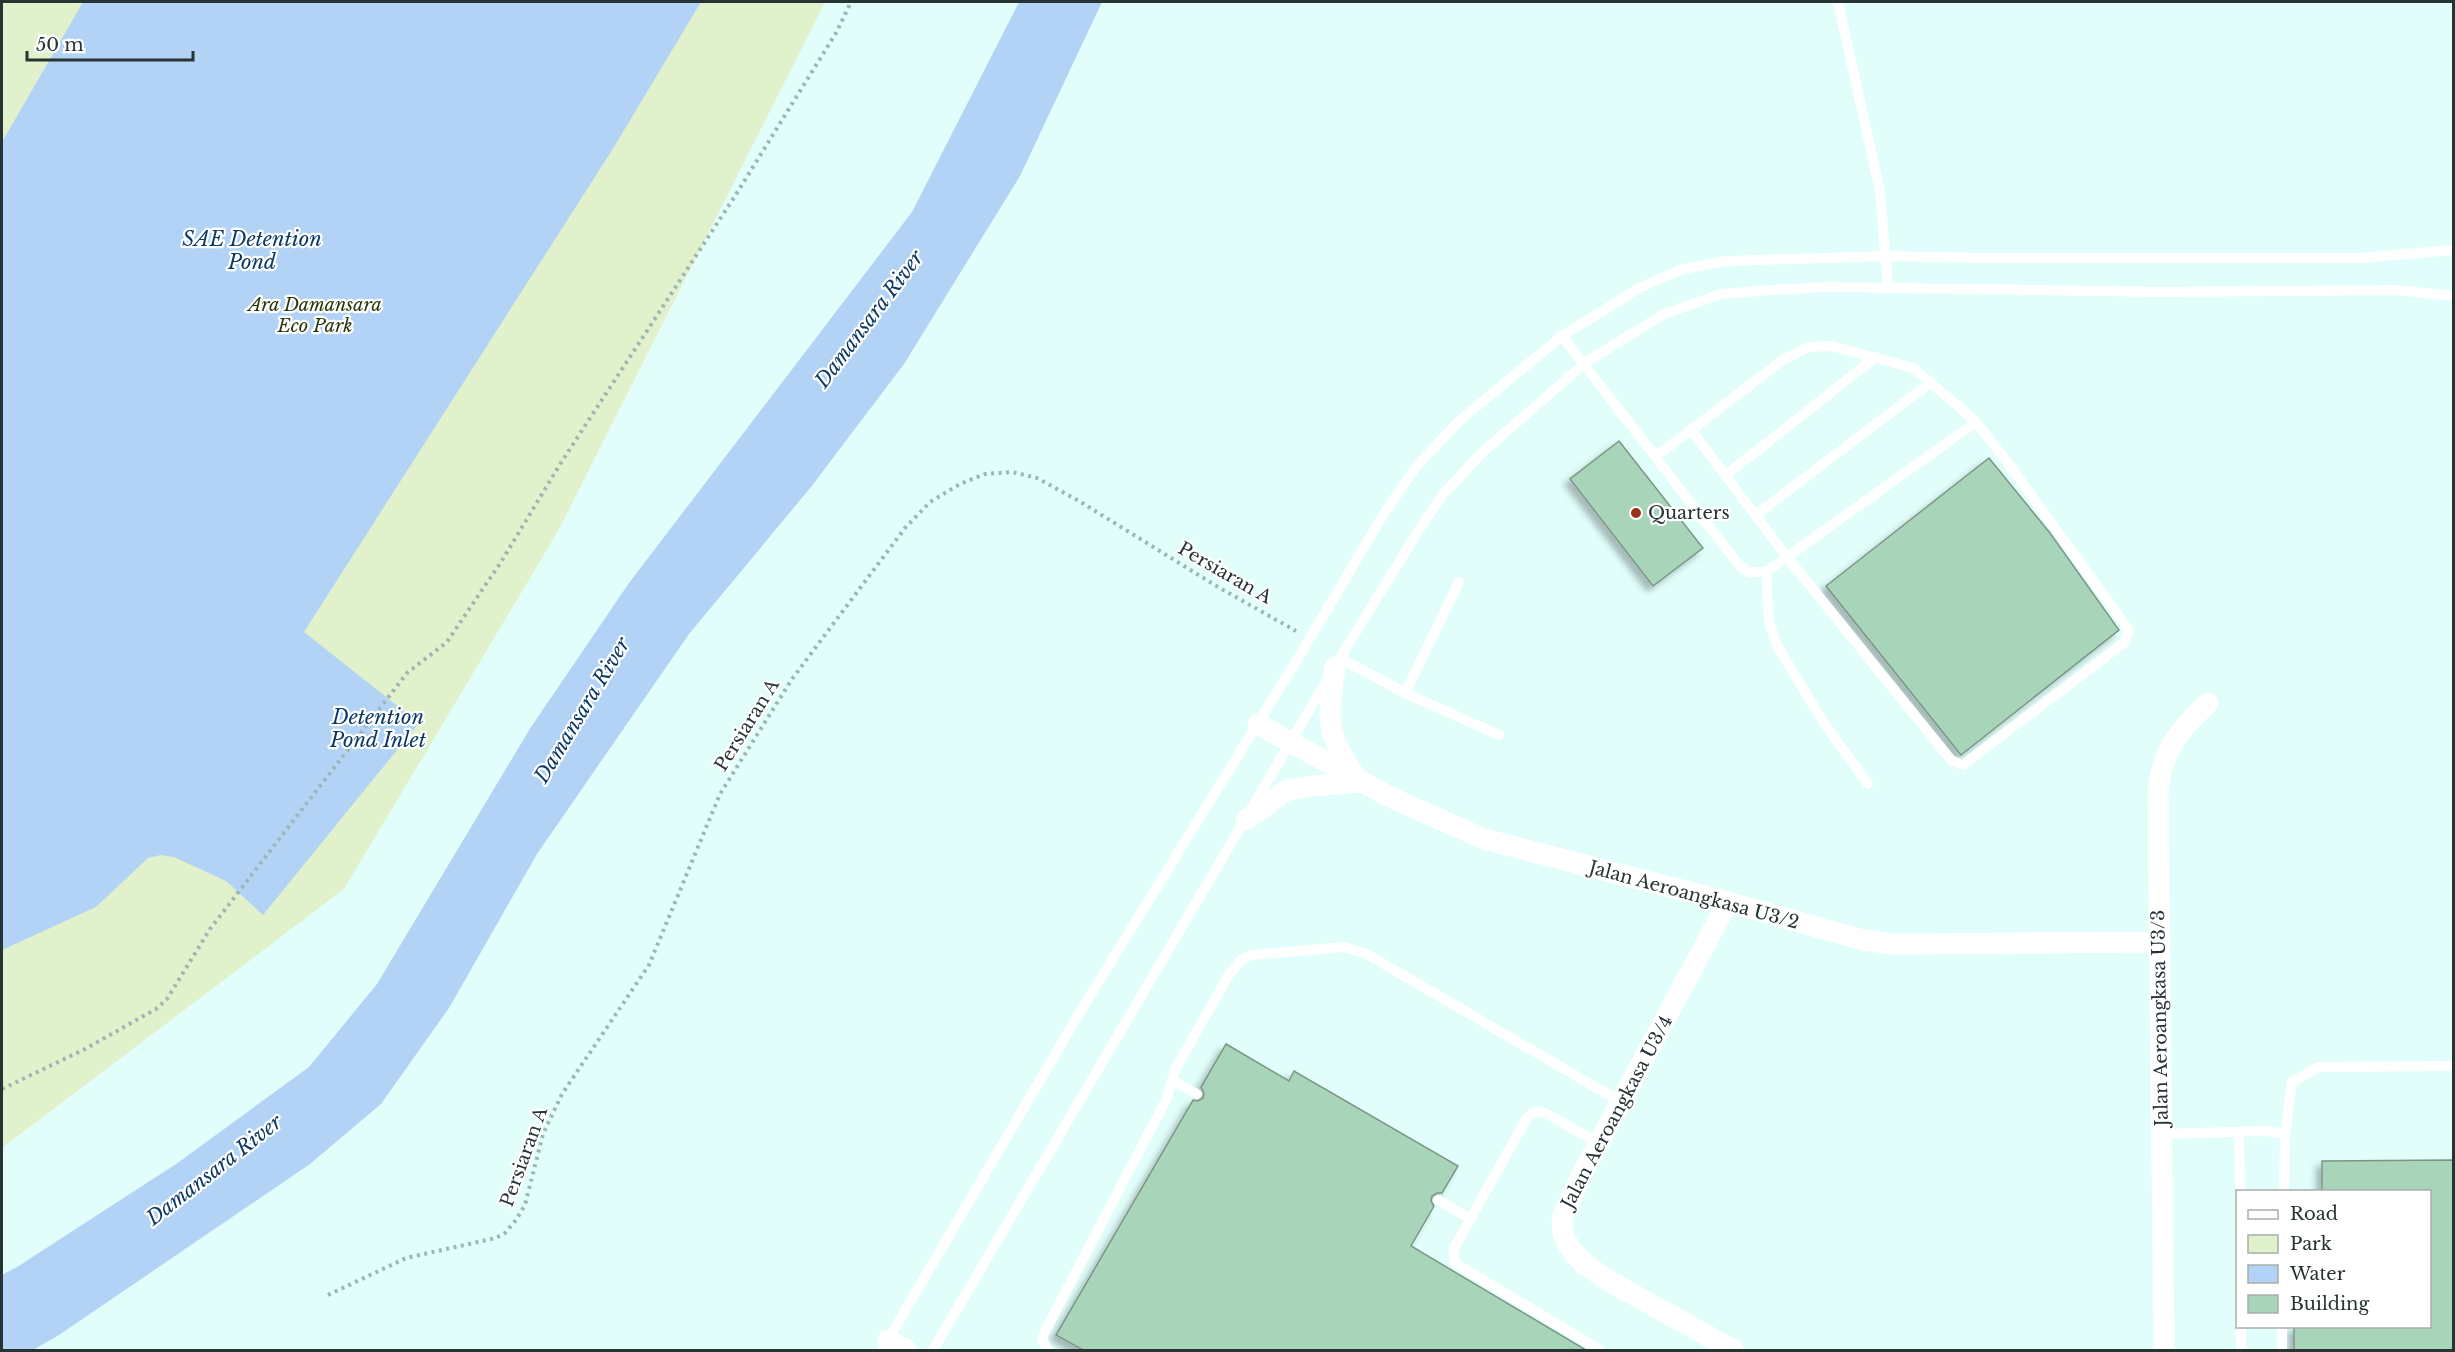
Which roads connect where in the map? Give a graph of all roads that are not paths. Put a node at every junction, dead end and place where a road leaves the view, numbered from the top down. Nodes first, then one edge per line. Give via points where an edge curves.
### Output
1 (1838, 2) edge
2 (2454, 250) edge
3 (1886, 256) junction
4 (1888, 288) junction
5 (2454, 296) edge
6 (1562, 336) junction
7 (1876, 357) junction
8 (1585, 363) junction
9 (1931, 382) junction
10 (1976, 422) junction
11 (1691, 430) junction
12 (1656, 456) junction
13 (1726, 475) junction
14 (1756, 515) junction
15 (1787, 557) junction
16 (1766, 572) junction
17 (1459, 582) dead end
18 (1337, 662) junction
19 (1405, 693) junction
20 (2208, 703) dead end
21 (1258, 724) junction
22 (1499, 735) dead end
23 (1290, 743) junction
24 (1360, 782) junction
25 (1868, 784) dead end
26 (1245, 820) junction
27 (1728, 902) junction
28 (2160, 942) junction
29 (2454, 1066) edge
30 (1172, 1080) junction
31 (1197, 1094) dead end
32 (1621, 1102) junction
33 (2239, 1132) junction
34 (2162, 1134) junction
35 (2285, 1134) junction
36 (1599, 1143) junction
37 (2240, 1190) edge
38 (2284, 1190) edge
39 (1438, 1200) dead end
40 (1469, 1218) junction
41 (2241, 1328) edge
42 (2282, 1328) edge
43 (885, 1345) edge
44 (907, 1350) edge
45 (933, 1350) edge
46 (1048, 1350) edge
47 (1600, 1350) edge
48 (1733, 1350) edge
49 (2164, 1350) edge
50 (2241, 1350) edge
51 (2282, 1350) edge

1 - 3 lane via 1880,191
2 - 3 lane via 2359,258
3 - 4 lane
3 - 6 lane via 1727,261 1683,269 1615,301
4 - 5 lane via 2395,290
4 - 8 lane via 1827,287 1721,294 1664,314
6 - 8 lane
6 - 21 lane via 1459,421 1416,467
7 - 9 lane via 1913,368
7 - 11 lane via 1831,346 1808,347 1783,360
7 - 13 lane
8 - 12 lane
8 - 18 lane via 1485,450 1444,493
9 - 10 lane
9 - 14 lane
10 - 15 lane
10 - 15 lane via 2129,630 2129,637 1970,763 1963,765 1951,760
11 - 12 lane
11 - 13 lane
12 - 16 lane via 1738,564 1749,572
13 - 14 lane
14 - 15 lane
15 - 16 lane
16 - 25 lane via 1768,621 1776,644 1824,723
17 - 19 lane
18 - 19 lane
18 - 23 lane
18 - 24 street via 1328,716 1338,752
19 - 22 lane
20 - 28 street, Jalan Aeroangkasa U3/3 via 2181,729 2166,753 2160,773
21 - 23 street, Jalan Aeroangkasa U3/2
21 - 43 lane via 1080,1012
23 - 24 street, Jalan Aeroangkasa U3/2
23 - 26 lane
24 - 26 street via 1287,790
24 - 27 street, Jalan Aeroangkasa U3/2 via 1484,838
26 - 45 lane
27 - 28 street, Jalan Aeroangkasa U3/2 via 1863,940 1892,944
27 - 32 street, Jalan Aeroangkasa U3/4
28 - 34 street, Jalan Aeroangkasa U3/3
29 - 35 lane via 2318,1067 2292,1082
30 - 31 lane
30 - 32 lane via 1228,976 1242,959 1344,947 1365,954
30 - 46 lane via 1166,1100 1044,1333 1042,1340
32 - 36 street, Jalan Aeroangkasa U3/4
33 - 34 lane
33 - 35 lane
33 - 37 lane
34 - 49 street, Jalan Aeroangkasa U3/3
35 - 38 lane
36 - 40 lane via 1545,1113 1532,1113
36 - 48 street, Jalan Aeroangkasa U3/4 via 1562,1218 1563,1234 1570,1248 1583,1263 1610,1281
39 - 40 lane
40 - 47 lane via 1454,1248 1454,1261
41 - 50 lane
42 - 51 lane
43 - 44 street

